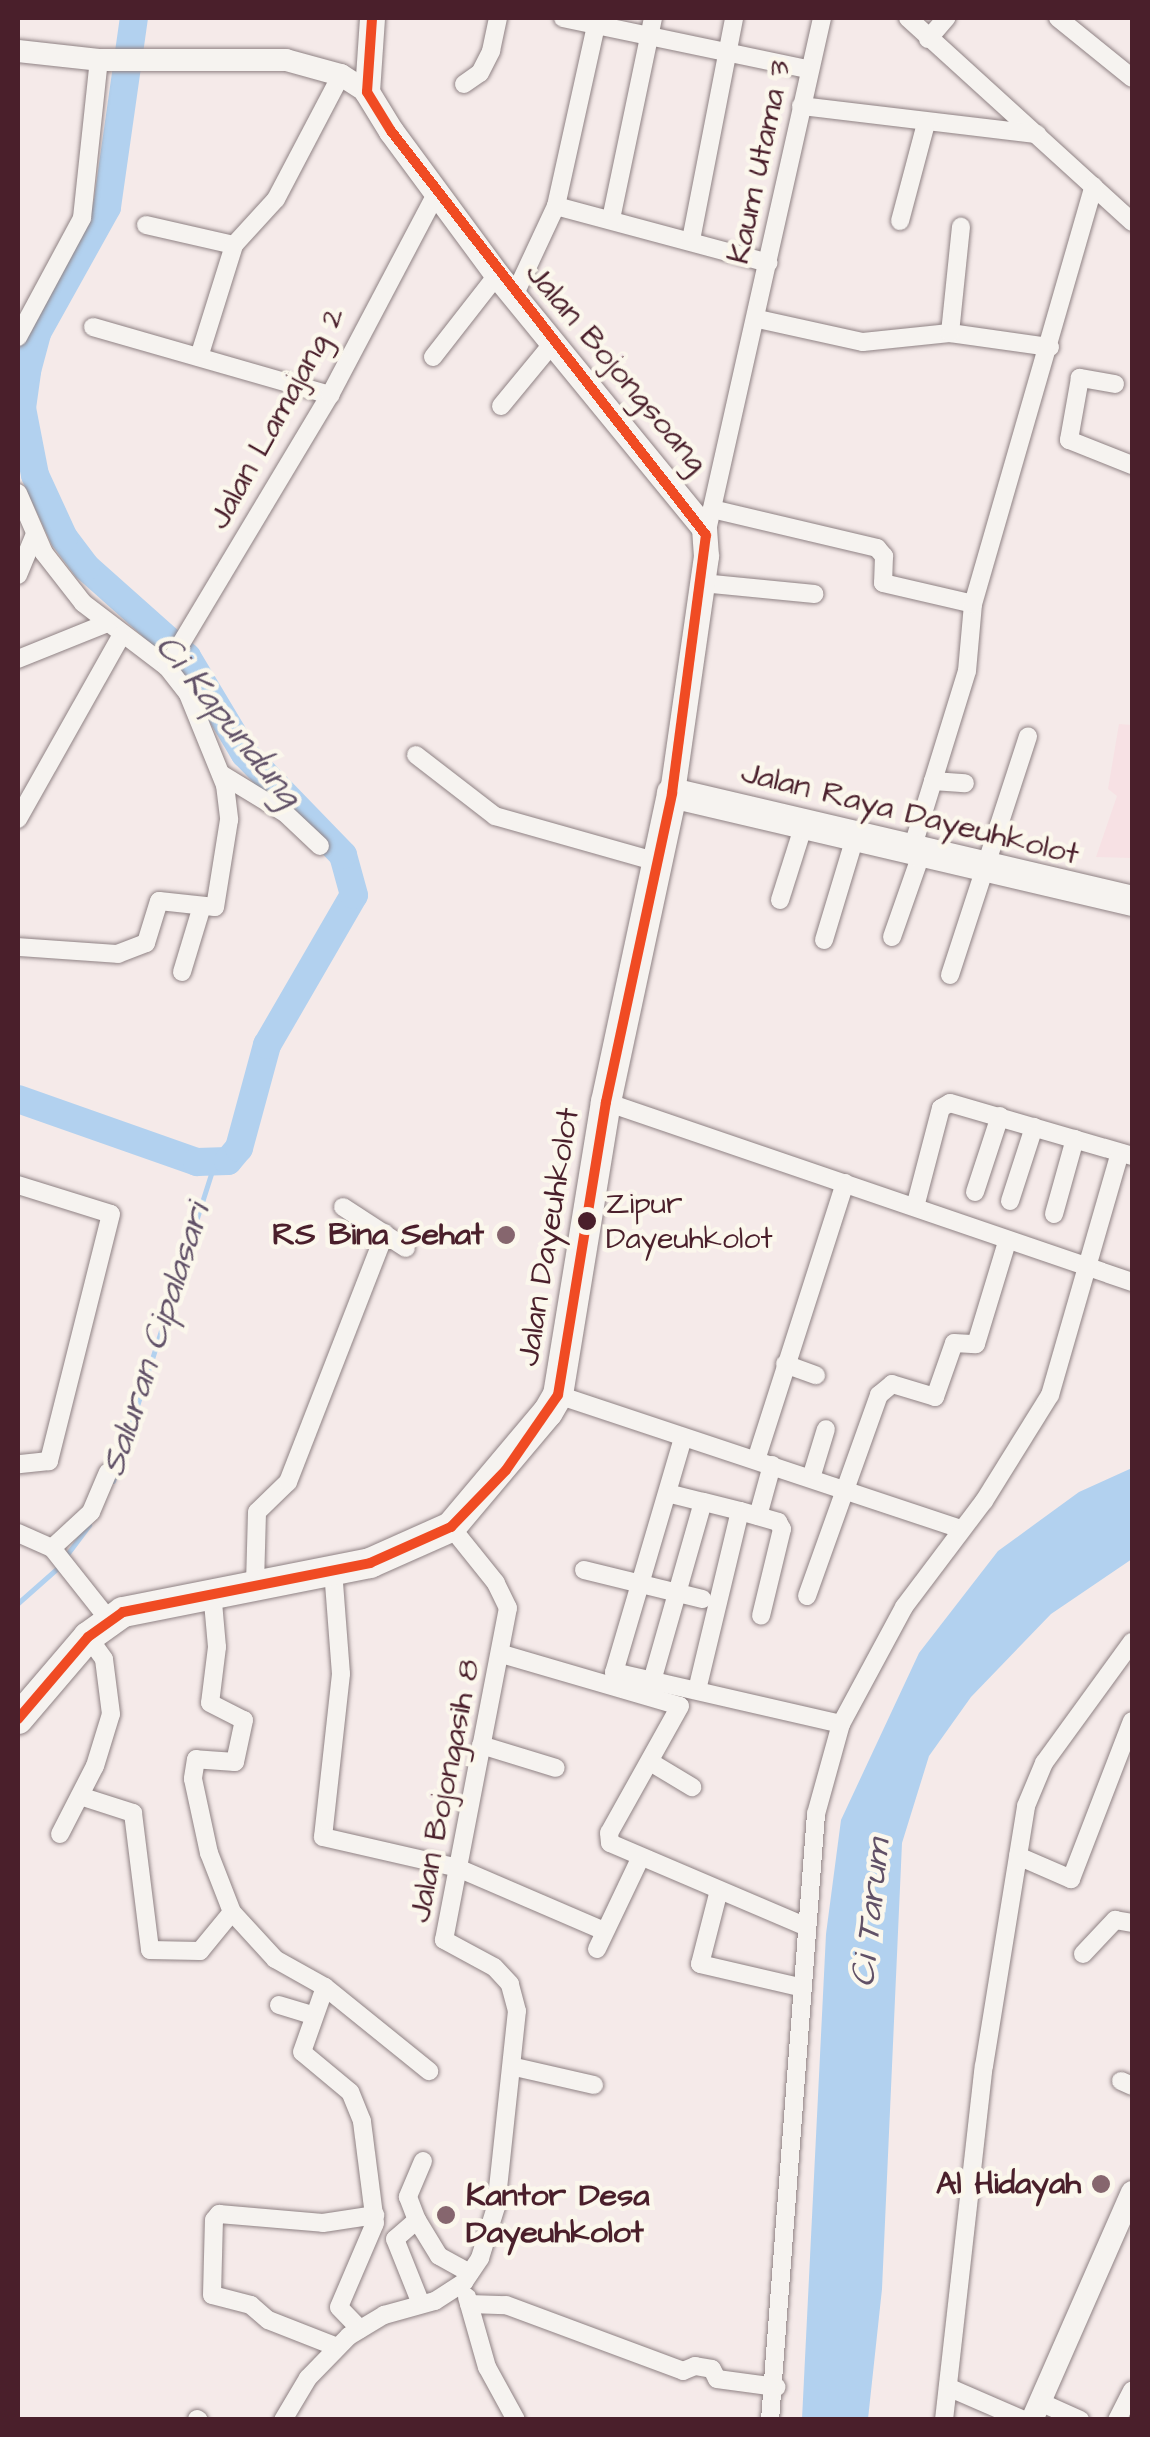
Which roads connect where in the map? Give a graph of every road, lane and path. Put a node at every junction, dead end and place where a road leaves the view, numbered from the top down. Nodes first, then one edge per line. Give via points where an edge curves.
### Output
1 (372, 18) edge
2 (498, 18) edge
3 (568, 18) edge
4 (734, 18) edge
5 (822, 18) edge
6 (908, 18) edge
7 (946, 18) edge
8 (1058, 18) edge
9 (602, 23) edge
10 (652, 27) edge
11 (928, 39) junction
12 (18, 51) edge
13 (727, 52) junction
14 (105, 60) junction
15 (808, 69) junction
16 (341, 75) junction
17 (1132, 78) edge
18 (464, 84) dead end
19 (367, 92) junction
20 (801, 106) junction
21 (926, 122) junction
22 (1037, 134) junction
23 (1094, 186) junction
24 (435, 196) junction
25 (556, 206) junction
26 (611, 219) junction
27 (900, 221) dead end
28 (1132, 222) edge
29 (146, 225) dead end
30 (961, 227) dead end
31 (691, 240) junction
32 (234, 245) junction
33 (769, 263) junction
34 (497, 275) junction
35 (514, 296) junction
36 (758, 319) junction
37 (93, 327) dead end
38 (950, 332) junction
39 (18, 338) edge
40 (553, 343) junction
41 (1050, 347) junction
42 (199, 357) junction
43 (433, 358) dead end
44 (1115, 384) dead end
45 (330, 395) junction
46 (501, 406) dead end
47 (1132, 464) edge
48 (18, 493) edge
49 (712, 509) junction
50 (35, 534) junction
51 (706, 535) junction
52 (18, 575) edge
53 (706, 589) junction
54 (814, 594) dead end
55 (974, 604) junction
56 (113, 630) junction
57 (18, 660) edge
58 (170, 664) junction
59 (1028, 736) dead end
60 (416, 754) dead end
61 (221, 774) junction
62 (933, 781) junction
63 (965, 783) dead end
64 (672, 793) junction
65 (18, 818) edge
66 (805, 820) junction
67 (856, 834) junction
68 (320, 846) dead end
69 (917, 850) junction
70 (658, 862) junction
71 (986, 868) junction
72 (780, 900) dead end
73 (1132, 902) edge
74 (202, 906) junction
75 (892, 936) dead end
76 (824, 940) dead end
77 (18, 947) edge
78 (182, 972) dead end
79 (950, 974) dead end
80 (606, 1102) junction
81 (1000, 1116) junction
82 (1034, 1127) junction
83 (1075, 1140) junction
84 (1126, 1154) edge
85 (846, 1183) junction
86 (18, 1184) edge
87 (975, 1192) dead end
88 (1010, 1201) dead end
89 (343, 1207) dead end
90 (915, 1207) junction
91 (1054, 1214) dead end
92 (385, 1233) junction
93 (1008, 1242) junction
94 (406, 1248) dead end
95 (1089, 1268) junction
96 (1132, 1282) edge
97 (785, 1364) junction
98 (816, 1375) dead end
99 (558, 1395) junction
100 (826, 1429) dead end
101 (683, 1438) junction
102 (764, 1463) junction
103 (18, 1464) edge
104 (108, 1472) dead end
105 (811, 1478) junction
106 (843, 1488) junction
107 (668, 1494) junction
108 (703, 1502) junction
109 (748, 1514) junction
110 (451, 1528) junction
111 (961, 1528) junction
112 (18, 1533) edge
113 (58, 1556) junction
114 (333, 1570) junction
115 (584, 1570) dead end
116 (255, 1584) junction
117 (641, 1587) junction
118 (212, 1591) junction
119 (677, 1596) junction
120 (808, 1596) dead end
121 (702, 1599) dead end
122 (761, 1616) dead end
123 (99, 1629) junction
124 (1132, 1642) edge
125 (502, 1654) junction
126 (652, 1680) junction
127 (697, 1690) junction
128 (21, 1707) edge
129 (1132, 1721) edge
130 (840, 1724) junction
131 (481, 1746) junction
132 (652, 1763) junction
133 (556, 1768) dead end
134 (692, 1787) dead end
135 (80, 1796) junction
136 (60, 1834) dead end
137 (1018, 1856) junction
138 (640, 1859) junction
139 (458, 1868) junction
140 (718, 1894) junction
141 (232, 1912) junction
142 (1132, 1923) edge
143 (806, 1927) junction
144 (1084, 1954) dead end
145 (325, 1987) junction
146 (800, 1988) junction
147 (280, 2005) dead end
148 (312, 2015) junction
149 (515, 2066) junction
150 (429, 2071) dead end
151 (594, 2085) dead end
152 (423, 2161) dead end
153 (1132, 2192) edge
154 (376, 2194) junction
155 (408, 2198) junction
156 (376, 2214) junction
157 (416, 2220) junction
158 (467, 2277) junction
159 (421, 2304) junction
160 (468, 2304) junction
161 (360, 2329) junction
162 (337, 2347) junction
163 (776, 2387) junction
164 (950, 2388) junction
165 (1132, 2391) edge
166 (1036, 2410) edge
167 (283, 2420) edge
168 (516, 2420) edge
169 (770, 2420) edge
170 (944, 2420) edge
171 (1024, 2420) edge
172 (1080, 2420) edge
173 (1117, 2420) edge

1 - 19 main road
2 - 18 street via 491,52
3 - 9 street
4 - 13 street
5 - 15 street, Kaum Utama 3
6 - 11 street
7 - 11 street
8 - 17 street
9 - 10 street
9 - 25 street
10 - 13 street
10 - 26 street
11 - 22 street
12 - 14 street
13 - 15 street
13 - 31 street
14 - 16 street via 252,56
14 - 39 street via 82,218
15 - 20 street, Kaum Utama 3
16 - 19 street
16 - 32 street via 276,199
19 - 24 main road, Jalan Bojongsoang
20 - 21 street
20 - 33 street, Kaum Utama 3
21 - 22 street
21 - 27 street
22 - 23 street
23 - 28 street
23 - 41 street
24 - 34 main road, Jalan Bojongsoang
24 - 45 street, Jalan Lamajang 2
25 - 26 street
25 - 35 street
26 - 31 street
29 - 32 street
30 - 38 street
31 - 33 street
32 - 42 street
33 - 36 street, Kaum Utama 3
34 - 35 main road, Jalan Bojongsoang
34 - 43 street
35 - 40 main road, Jalan Bojongsoang
36 - 38 street via 864,342
36 - 49 street, Kaum Utama 3 via 748,336
37 - 42 street
38 - 41 street
40 - 46 street
40 - 51 main road, Jalan Bojongsoang
41 - 55 street
42 - 45 street
44 - 47 street via 1080,378 1068,440
45 - 58 street, Jalan Lamajang 2
48 - 50 street
49 - 51 street, Kaum Utama 3
49 - 55 street via 877,548 884,556 883,583
50 - 52 street
50 - 56 street via 58,573
51 - 53 main road
53 - 54 street
53 - 64 main road
55 - 62 street via 967,671
56 - 57 street via 32,648
56 - 58 street
56 - 65 street
58 - 61 street
59 - 71 street
60 - 70 street via 495,816
61 - 68 street via 285,814
61 - 74 street via 228,796 228,854 217,904
62 - 63 street
62 - 69 street
64 - 66 main road, Jalan Raya Dayeuhkolot
64 - 70 main road, Jalan Dayeuhkolot
66 - 67 main road, Jalan Raya Dayeuhkolot
66 - 72 street
67 - 69 main road, Jalan Raya Dayeuhkolot
67 - 76 street
69 - 71 main road, Jalan Raya Dayeuhkolot
69 - 75 street
70 - 80 main road, Jalan Dayeuhkolot
71 - 73 main road, Jalan Raya Dayeuhkolot
71 - 79 street
74 - 77 street via 159,901 146,943 118,954
74 - 78 street
80 - 85 street
80 - 99 main road, Jalan Dayeuhkolot
81 - 82 street
81 - 87 street
81 - 90 street via 960,1104 941,1108
82 - 83 street
82 - 88 street
83 - 84 street
83 - 91 street
84 - 95 street
85 - 90 street
85 - 97 street
86 - 103 street via 111,1214 48,1461
89 - 92 street
90 - 93 street
92 - 94 street
92 - 116 street via 288,1482 257,1512
93 - 95 street
93 - 106 street via 976,1344 954,1342 935,1397 892,1384 879,1394
95 - 96 street
95 - 111 street via 1050,1395
97 - 98 street
97 - 102 street
99 - 101 street
99 - 110 main road, Jalan Dayeuhkolot via 506,1470
100 - 105 street
101 - 102 street
101 - 107 street
102 - 105 street
102 - 109 street
104 - 113 street
105 - 106 street
106 - 111 street
106 - 120 street
107 - 108 street
107 - 117 street
108 - 109 street
108 - 119 street
109 - 122 street via 782,1530
109 - 127 street
110 - 114 main road, Jalan Dayeuhkolot via 396,1555
110 - 125 street, Jalan Bojongasih 8 via 508,1608
111 - 130 street via 904,1606
112 - 113 street
113 - 123 street
114 - 116 main road, Jalan Dayeuhkolot
114 - 139 street via 341,1674 322,1834
115 - 117 street
116 - 118 main road, Jalan Dayeuhkolot
117 - 119 street
117 - 126 street via 614,1672
118 - 123 main road, Jalan Dayeuhkolot via 148,1602
118 - 141 street via 217,1647 210,1703 244,1720 235,1762 196,1758 194,1779 212,1864
119 - 121 street
119 - 126 street
123 - 128 main road, Jalan Dayeuhkolot
123 - 135 street via 111,1714
124 - 137 street via 1033,1783
125 - 131 street, Jalan Bojongasih 8
125 - 132 street via 680,1706
126 - 127 street
127 - 130 street
129 - 137 street via 1071,1879
130 - 143 street via 816,1814
131 - 133 street
131 - 139 street, Jalan Bojongasih 8
132 - 134 street
132 - 138 street via 608,1838
135 - 136 street
135 - 141 street via 132,1813 152,1951 200,1951
137 - 164 street via 984,2066
138 - 139 street via 601,1940
138 - 140 street
139 - 149 street, Jalan Bojongasih 8 via 445,1945 494,1967 510,1984 517,2011
140 - 143 street
140 - 146 street via 700,1964
141 - 145 street via 279,1962
142 - 144 street via 1115,1920
143 - 146 street
145 - 148 street
145 - 150 street
146 - 163 street
147 - 148 street
148 - 154 street via 303,2058 350,2092
149 - 151 street via 537,2077
149 - 158 street, Jalan Bojongasih 8 via 496,2207
152 - 155 street
153 - 166 street
154 - 155 street
154 - 156 street
155 - 157 street
156 - 161 street via 338,2306
156 - 162 street via 324,2223 219,2214 214,2220 212,2295 251,2304 268,2320
157 - 158 street via 439,2256
157 - 159 street via 395,2239
158 - 159 street
158 - 160 street
159 - 161 street
160 - 163 street via 506,2305 682,2372 694,2366 712,2369 717,2379
160 - 168 street via 487,2368
161 - 162 street
162 - 167 street
163 - 169 street
164 - 170 street
164 - 171 street
165 - 173 street
166 - 172 street

